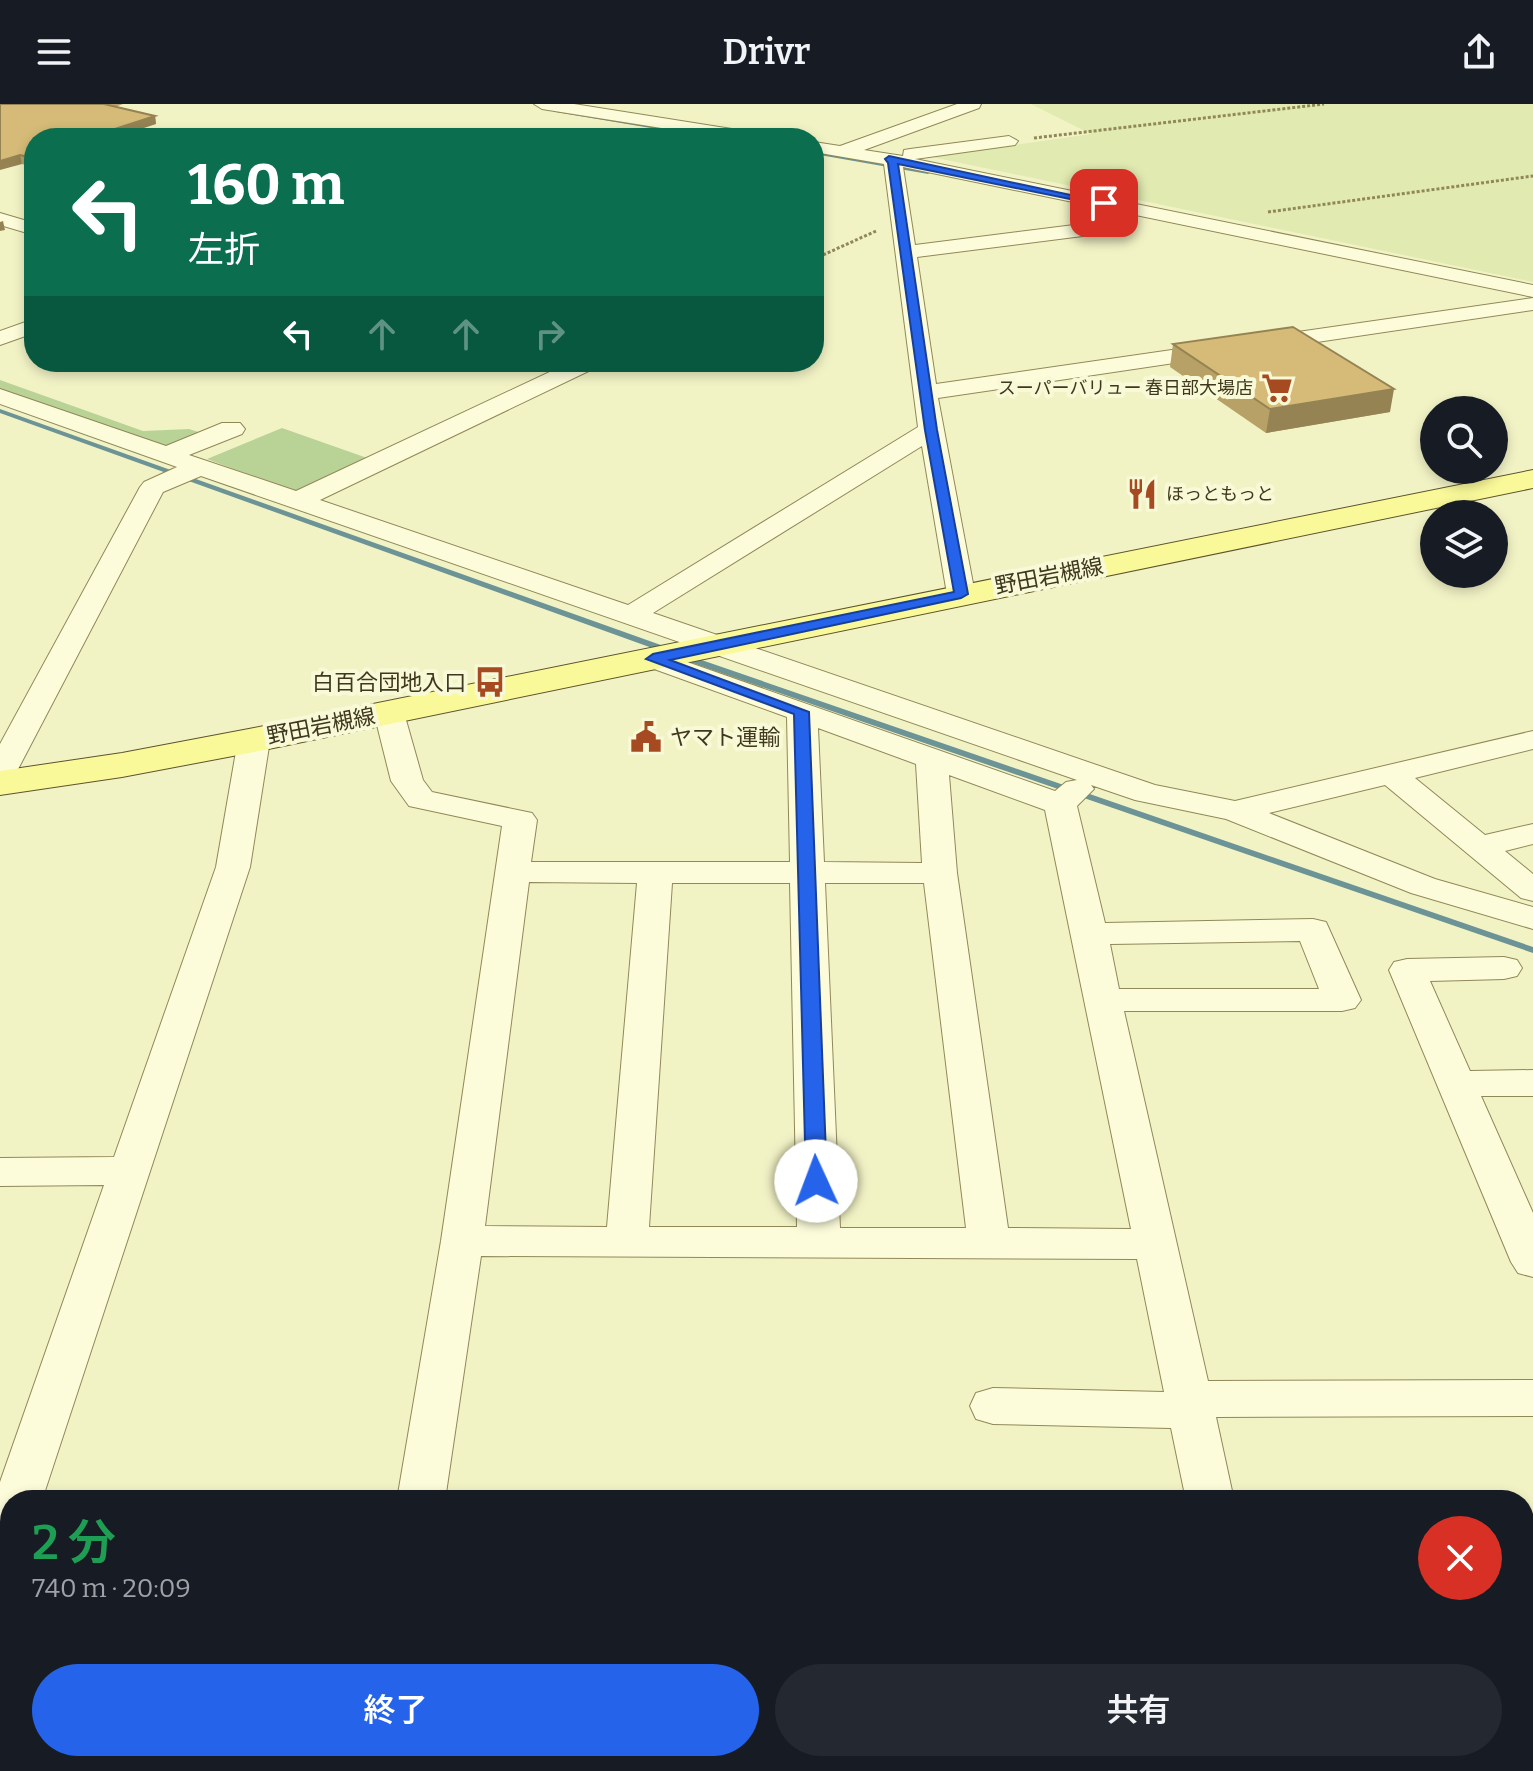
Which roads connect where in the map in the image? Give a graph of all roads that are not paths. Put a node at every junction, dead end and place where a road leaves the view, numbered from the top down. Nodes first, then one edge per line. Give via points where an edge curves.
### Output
1 (542, 104) edge
2 (973, 104) edge
3 (694, 128) edge
4 (1009, 141) road end
5 (824, 148) edge
6 (842, 151) junction
7 (892, 163) junction
8 (0, 219) edge
9 (1122, 225) dead end
10 (24, 226) edge
11 (907, 252) junction
12 (1533, 291) edge
13 (1533, 304) edge
14 (24, 330) edge
15 (0, 338) edge
16 (568, 372) edge
17 (926, 393) junction
18 (0, 396) edge
19 (231, 428) dead end
20 (931, 430) junction
21 (166, 455) junction
22 (200, 467) junction
23 (1528, 484) edge
24 (296, 501) junction
25 (961, 594) junction
26 (629, 616) junction
27 (716, 646) junction
28 (653, 659) junction
29 (802, 712) junction
30 (389, 713) junction
31 (254, 740) junction
32 (1533, 740) edge
33 (932, 758) junction
34 (0, 773) edge
35 (1391, 774) junction
36 (1094, 775) junction
37 (0, 783) edge
38 (1060, 804) junction
39 (1235, 811) junction
40 (1533, 834) edge
41 (1480, 846) junction
42 (513, 872) junction
43 (655, 873) junction
44 (940, 873) junction
45 (806, 874) junction
46 (1531, 906) edge
47 (1090, 934) junction
48 (1504, 968) dead end
49 (1103, 1000) junction
50 (1533, 1083) edge
51 (1456, 1084) junction
52 (128, 1171) junction
53 (0, 1172) edge
54 (1528, 1240) edge
55 (462, 1241) junction
56 (627, 1242) junction
57 (819, 1243) junction
58 (989, 1243) junction
59 (1155, 1244) junction
60 (1533, 1398) edge
61 (1190, 1405) junction
62 (993, 1406) dead end
63 (21, 1490) edge
64 (423, 1490) edge
65 (1208, 1490) edge

1 - 3 street
2 - 6 street
4 - 7 street via 916,152
5 - 6 street
6 - 7 street
7 - 11 street
7 - 12 street
8 - 10 street
9 - 11 street
11 - 17 street
13 - 17 street
14 - 15 street
16 - 24 street
17 - 20 street
18 - 21 street
19 - 21 street
20 - 25 street
20 - 26 street
21 - 22 street
22 - 24 street
22 - 34 street via 153,487
23 - 25 main road, 野田岩槻線
24 - 26 street
25 - 27 main road, 野田岩槻線
26 - 27 street
27 - 28 main road, 野田岩槻線
27 - 36 street
28 - 29 street
28 - 30 main road, 野田岩槻線
29 - 33 street
29 - 45 street
30 - 31 main road, 野田岩槻線
30 - 42 street via 407,781 421,799 520,820
31 - 37 main road, 野田岩槻線
31 - 52 street via 233,867
32 - 35 street
33 - 38 street
33 - 44 street
35 - 39 street
35 - 41 street
36 - 38 street
36 - 39 street via 1147,793
38 - 47 street
39 - 46 street via 1423,886
40 - 41 street
41 - 46 street
42 - 43 street
42 - 55 street
43 - 45 street
43 - 56 street
44 - 45 street
44 - 58 street
45 - 57 street
47 - 49 street
47 - 49 street via 1313,930 1342,1000
48 - 51 street via 1407,970
49 - 59 street
50 - 51 street
51 - 54 street
52 - 53 street
52 - 63 street
55 - 56 street
55 - 64 street
56 - 57 street
57 - 58 street
58 - 59 street
59 - 61 street
60 - 61 street
61 - 62 street
61 - 65 street

